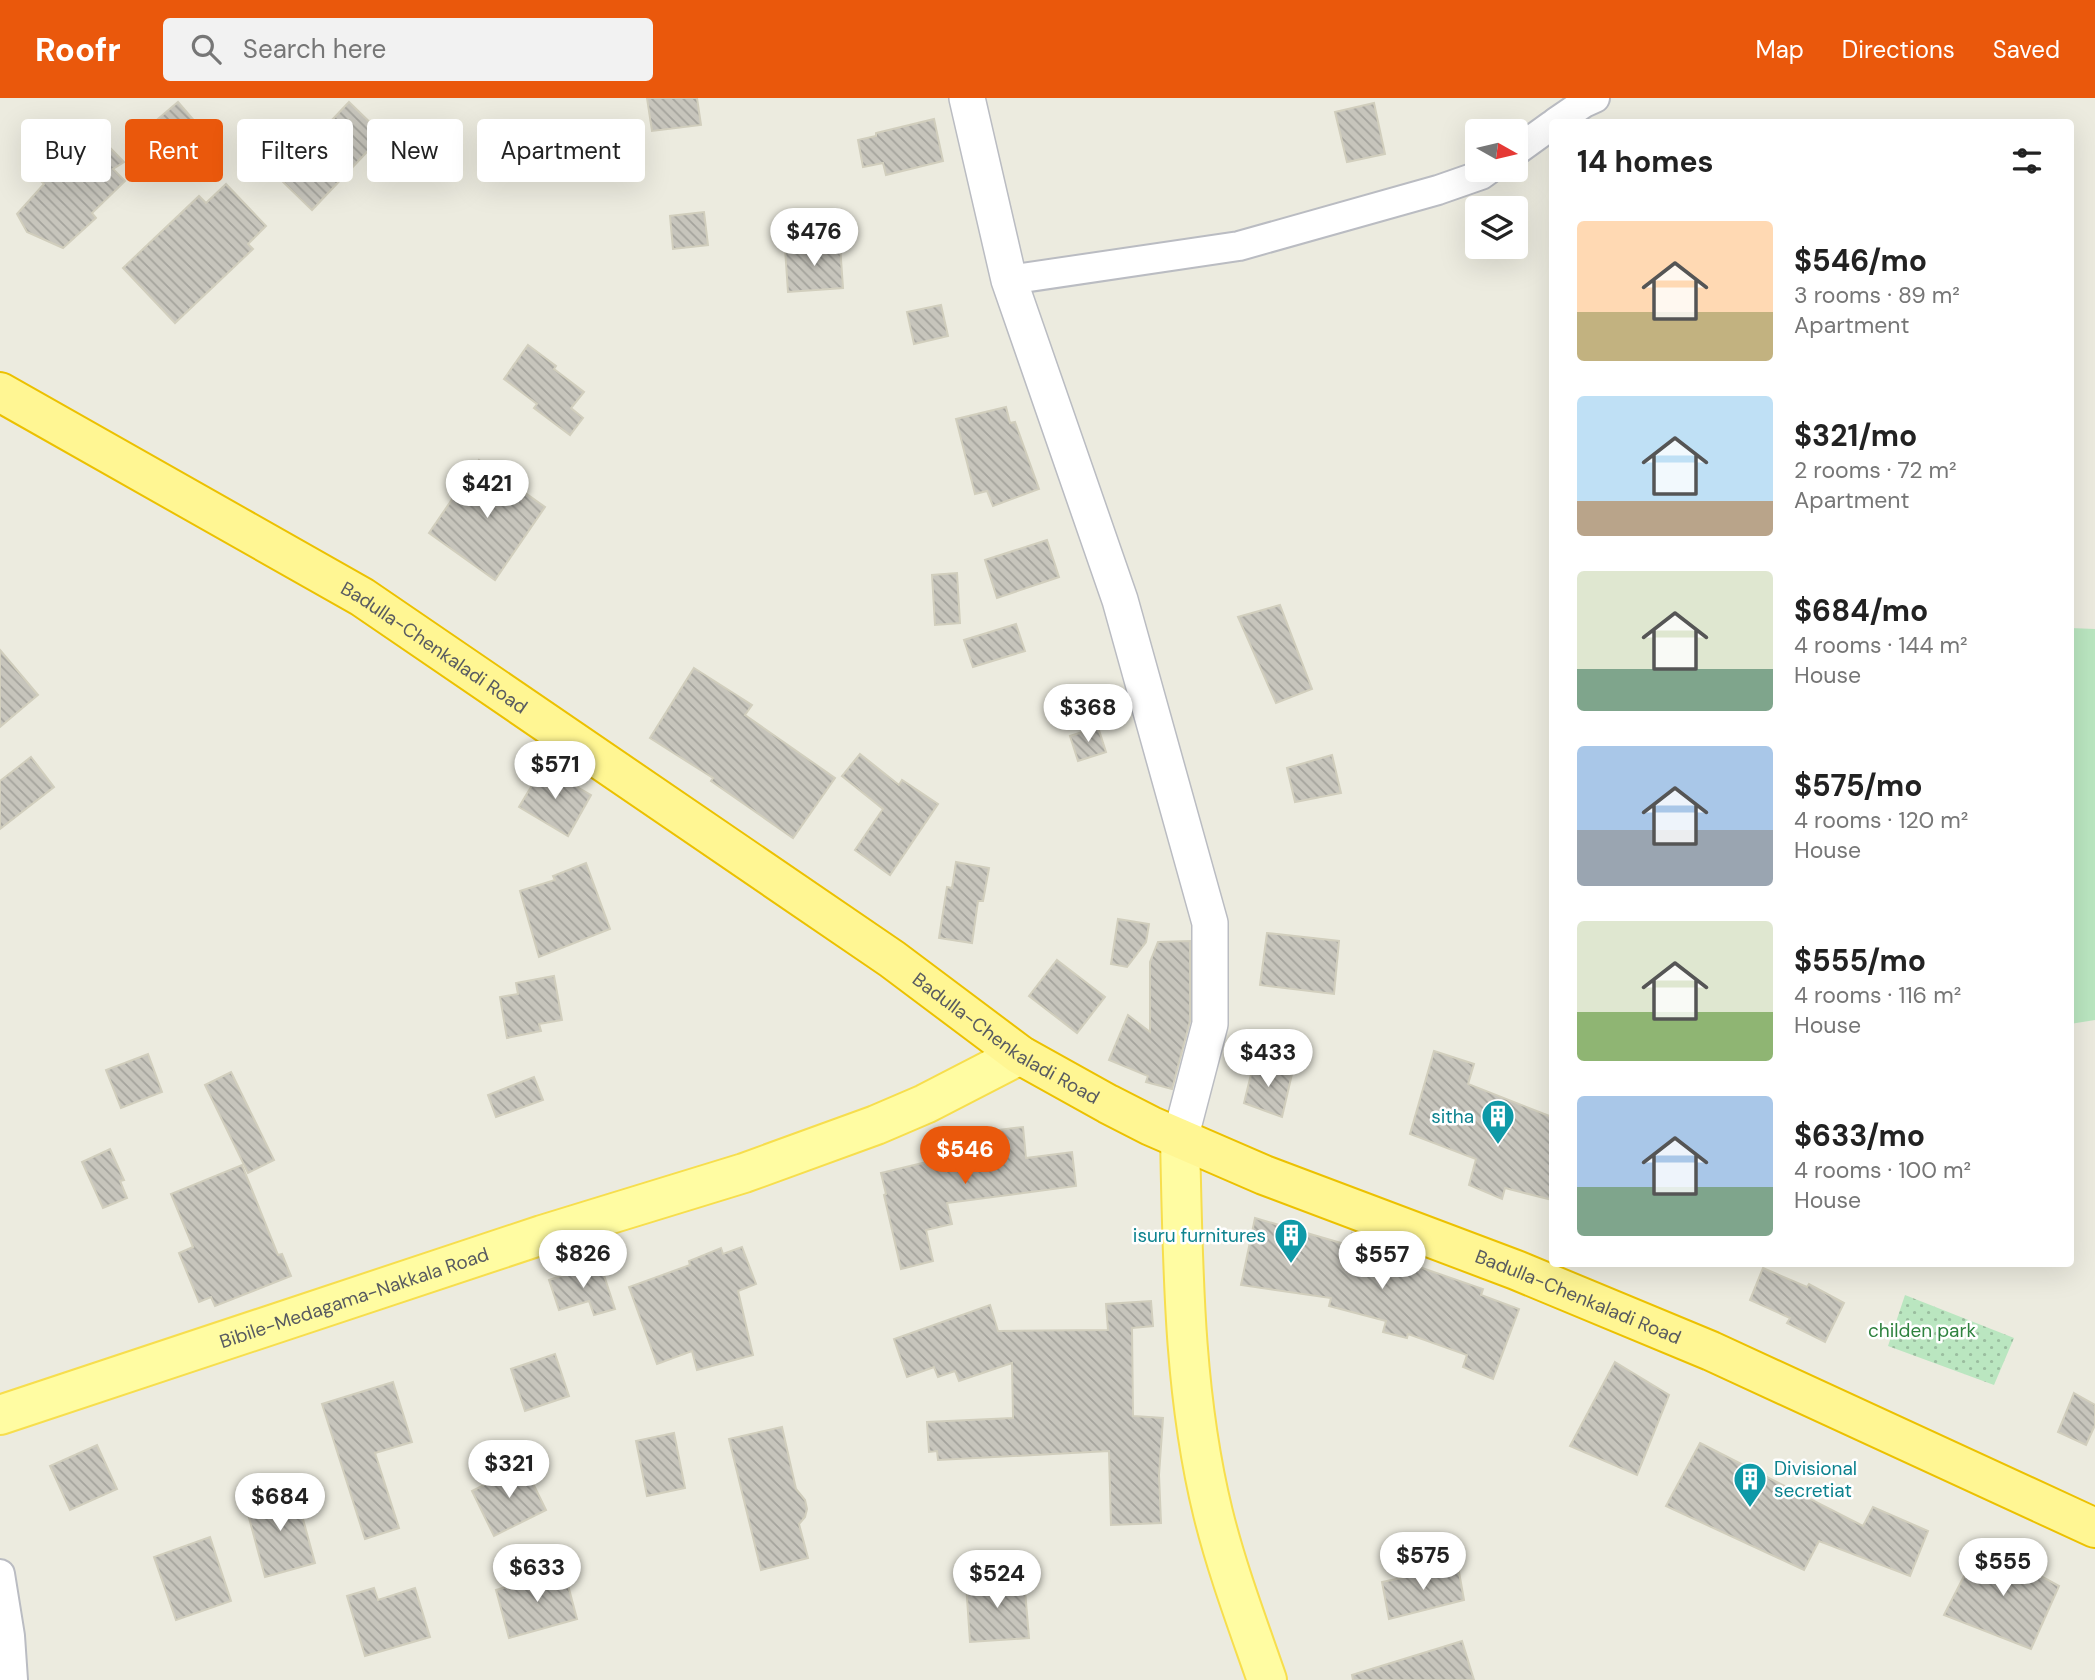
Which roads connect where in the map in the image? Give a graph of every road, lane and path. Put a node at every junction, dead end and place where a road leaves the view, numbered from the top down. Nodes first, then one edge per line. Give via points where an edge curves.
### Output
1 (967, 98) edge
2 (1595, 98) edge
3 (1561, 119) edge
4 (1549, 128) edge
5 (1528, 142) edge
6 (1465, 181) edge
7 (1009, 281) junction
8 (0, 392) edge
9 (1020, 1055) junction
10 (1180, 1139) junction
11 (0, 1415) edge
12 (2095, 1528) edge
13 (0, 1574) edge
14 (13, 1680) edge
15 (1267, 1680) edge

1 - 7 street
2 - 3 street
4 - 5 street
6 - 7 street via 1240,246
7 - 10 street via 1119,600 1210,923 1210,1024
8 - 9 highway, Badulla-Chenkaladi Road via 362,597 892,959
9 - 10 highway, Badulla-Chenkaladi Road
9 - 11 main road, Bibile-Medagama-Nakkala Road via 876,1125 744,1173 542,1235
10 - 12 highway, Badulla-Chenkaladi Road via 1711,1351
10 - 15 main road via 1184,1287 1200,1448 1231,1577
13 - 14 street

